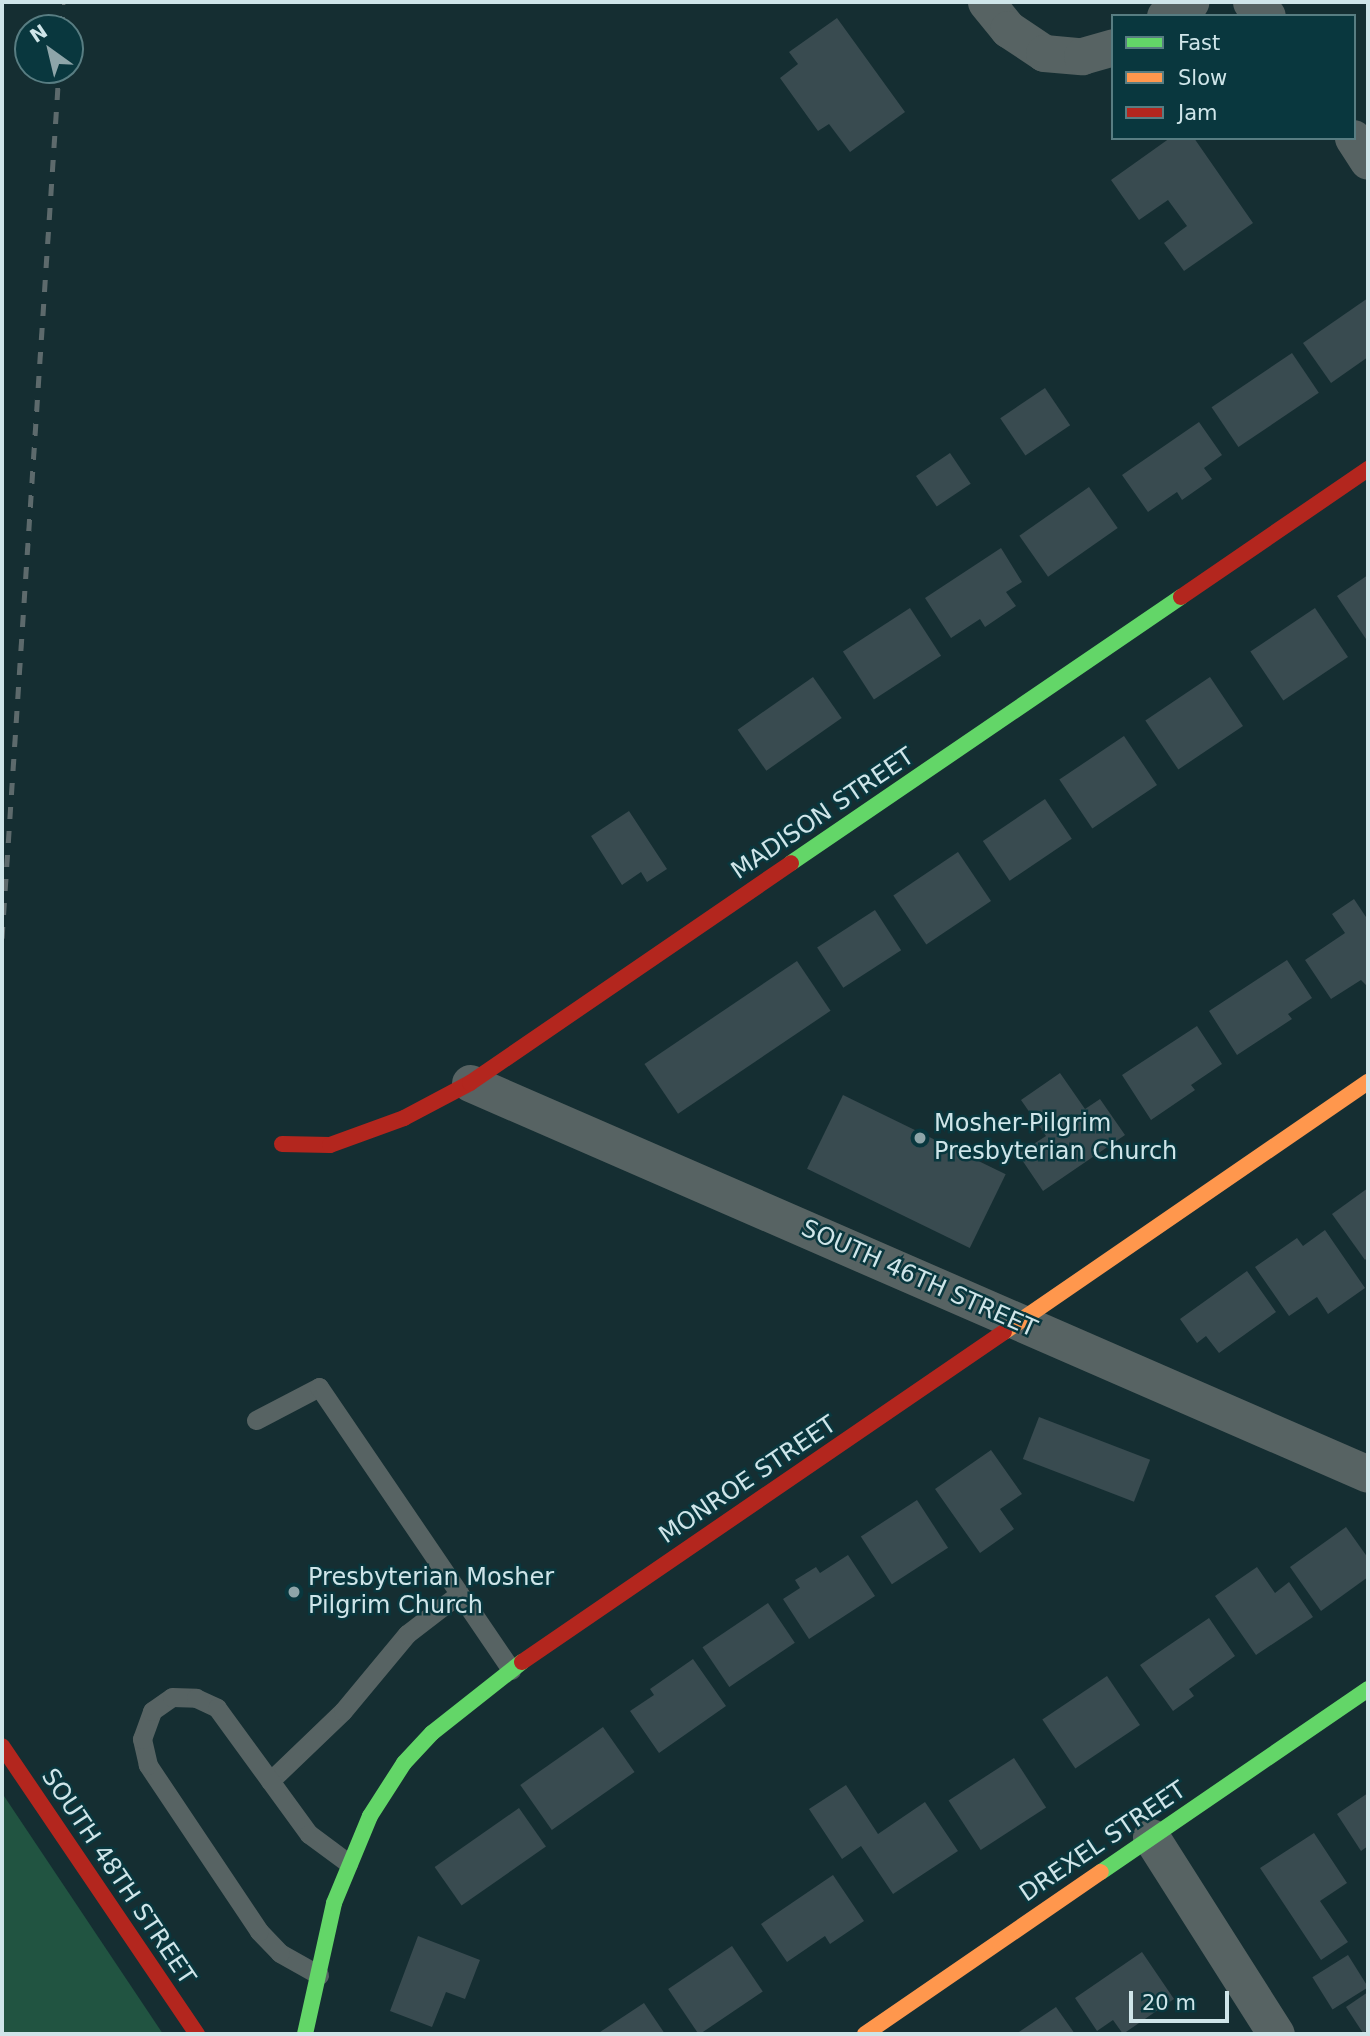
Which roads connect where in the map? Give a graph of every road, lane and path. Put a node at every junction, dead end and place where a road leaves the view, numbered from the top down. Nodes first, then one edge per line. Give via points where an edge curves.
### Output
1 (986, 2) edge
2 (1190, 2) edge
3 (1251, 2) edge
4 (1169, 14) edge
5 (1265, 14) edge
6 (1097, 52) edge
7 (1354, 140) edge
8 (1368, 161) edge
9 (1368, 469) edge
10 (1368, 1082) edge
11 (470, 1083) junction
12 (282, 1144) dead end
13 (1018, 1322) junction
14 (256, 1420) dead end
15 (1368, 1474) edge
16 (459, 1594) junction
17 (511, 1670) junction
18 (1368, 1689) edge
19 (2, 1746) edge
20 (270, 1781) junction
21 (1151, 1837) junction
22 (348, 1863) junction
23 (320, 1975) junction
24 (197, 2034) edge
25 (304, 2034) edge
26 (865, 2034) edge
27 (1276, 2034) edge

1 - 6 street via 1008,29 1033,48
2 - 4 street
3 - 5 street
7 - 8 street
9 - 11 street, MADISON STREET
10 - 13 street, MONROE STREET
11 - 12 street, MADISON STREET via 404,1118 330,1145
11 - 13 street, SOUTH 46TH STREET
13 - 15 street, SOUTH 46TH STREET
13 - 17 street, MONROE STREET
14 - 16 lane via 319,1387
16 - 17 lane
16 - 20 lane via 407,1634 343,1711
17 - 22 street, MONROE STREET via 463,1705 404,1763 370,1816
18 - 21 street, DREXEL STREET
19 - 24 street, SOUTH 48TH STREET
20 - 22 lane via 309,1834
20 - 23 lane via 217,1708 196,1698 172,1697 152,1712 142,1739 148,1765 259,1931 280,1953
21 - 26 street, DREXEL STREET
21 - 27 street
22 - 23 street, MONROE STREET
23 - 25 street, MONROE STREET

